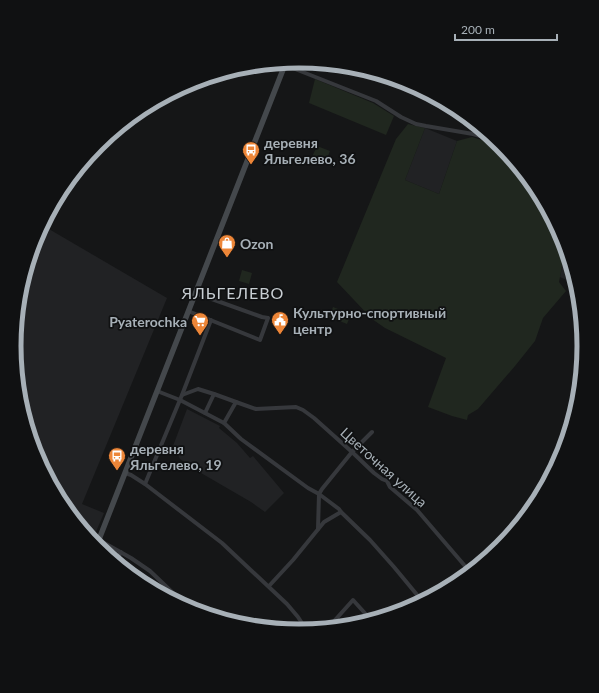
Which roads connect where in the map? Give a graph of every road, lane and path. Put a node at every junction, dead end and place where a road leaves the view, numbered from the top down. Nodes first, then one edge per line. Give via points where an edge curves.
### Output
1 (295, 68) edge
2 (283, 69) edge
3 (482, 137) edge
4 (195, 293) junction
5 (188, 311) junction
6 (211, 320) junction
7 (157, 391) junction
8 (214, 394) junction
9 (182, 395) junction
10 (180, 400) junction
11 (236, 402) junction
12 (205, 413) junction
13 (224, 422) junction
14 (372, 432) dead end
15 (352, 452) junction
16 (125, 473) junction
17 (145, 484) junction
18 (319, 494) junction
19 (341, 512) junction
20 (318, 529) junction
21 (99, 540) edge
22 (101, 541) edge
23 (121, 552) junction
24 (118, 557) edge
25 (467, 568) edge
26 (269, 586) junction
27 (172, 592) joint
28 (178, 597) edge
29 (420, 597) edge
30 (368, 617) edge
31 (332, 623) edge
32 (303, 625) edge

1 - 3 street via 376,101 416,124
2 - 4 main road
4 - 5 main road
4 - 6 street via 268,318 260,340
5 - 6 street
5 - 7 main road
6 - 9 street
7 - 10 street
7 - 16 main road
8 - 9 street via 198,389
8 - 11 street
8 - 12 street
9 - 10 street
10 - 12 street
10 - 17 street
11 - 13 street
11 - 15 street, Цветочная улица via 256,410 289,407 303,410
12 - 13 street
13 - 18 street via 241,439
14 - 15 street
15 - 18 street
15 - 25 street, Цветочная улица via 374,473 387,481 390,487 416,510
16 - 17 street
16 - 21 main road
17 - 26 street via 222,543
18 - 19 street
18 - 20 street
19 - 20 street via 324,522
19 - 29 street via 370,540
20 - 26 street
22 - 23 street
23 - 24 street
23 - 27 street via 150,571
26 - 32 street
27 - 28 street
30 - 31 street via 354,600

